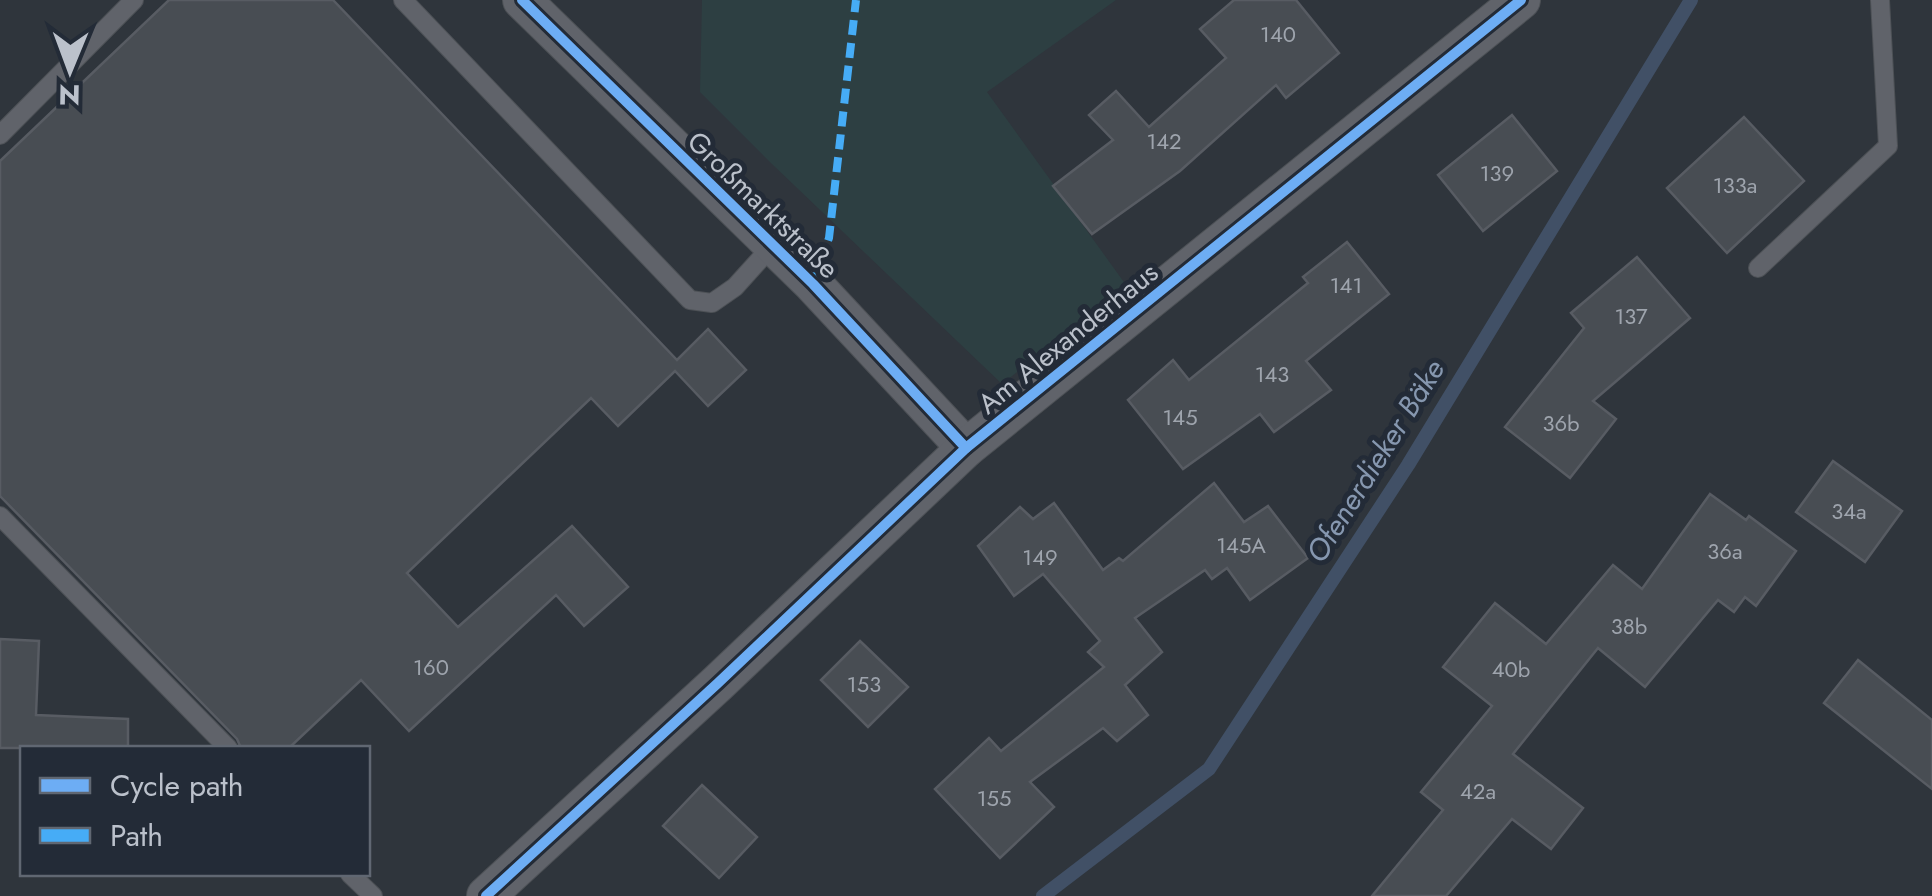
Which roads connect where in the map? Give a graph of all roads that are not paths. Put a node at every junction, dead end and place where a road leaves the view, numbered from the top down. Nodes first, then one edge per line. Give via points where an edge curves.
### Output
1 (134, 0) edge
2 (403, 0) edge
3 (522, 0) edge
4 (1520, 0) edge
5 (1880, 0) edge
6 (0, 135) edge
7 (774, 245) junction
8 (1758, 268) dead end
9 (966, 448) junction
10 (0, 516) edge
11 (226, 746) edge
12 (352, 876) edge
13 (373, 896) edge
14 (486, 896) edge

1 - 6 lane
2 - 7 lane via 690,300 712,303
3 - 7 street, Großmarktstraße
4 - 9 street, Am Alexanderhaus
5 - 8 lane via 1888,146
7 - 9 street, Großmarktstraße
9 - 14 street, Am Alexanderhaus
10 - 11 lane
12 - 13 lane

